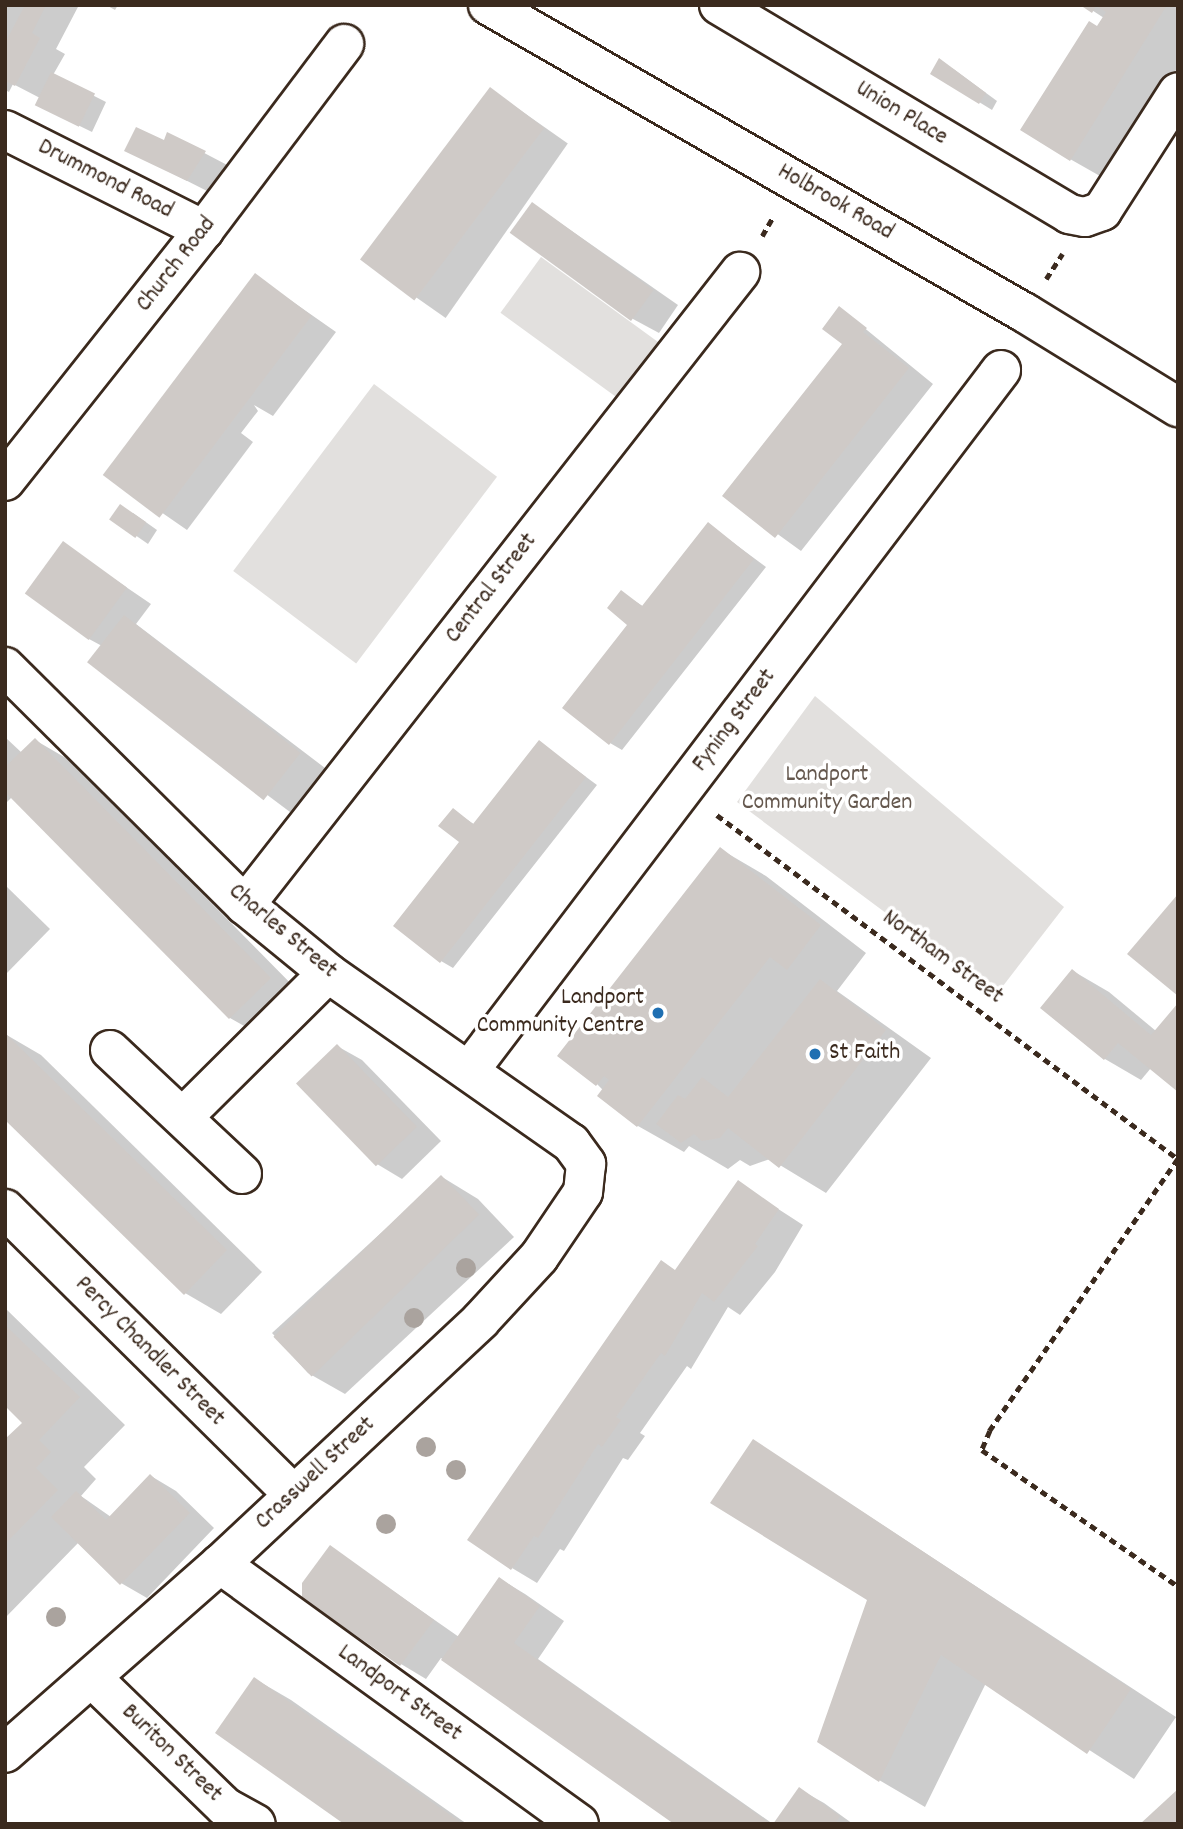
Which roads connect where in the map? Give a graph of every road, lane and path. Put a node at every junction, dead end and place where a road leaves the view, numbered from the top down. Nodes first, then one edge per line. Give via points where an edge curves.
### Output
1 (488, 5) edge
2 (719, 5) edge
3 (344, 44) dead end
4 (1178, 92) edge
5 (5, 130) edge
6 (796, 180) junction
7 (1084, 217) junction
8 (204, 230) junction
9 (740, 272) joint
10 (1025, 313) junction
11 (1001, 370) dead end
12 (1178, 407) edge
13 (5, 481) edge
14 (5, 667) edge
15 (682, 790) junction
16 (245, 905) junction
17 (328, 973) junction
18 (110, 1050) dead end
19 (469, 1071) junction
20 (183, 1117) junction
21 (1178, 1159) edge
22 (586, 1164) joint
23 (242, 1174) dead end
24 (5, 1209) edge
25 (293, 1494) junction
26 (220, 1564) junction
27 (1178, 1586) edge
28 (92, 1678) junction
29 (5, 1753) edge
30 (256, 1824) edge
31 (579, 1824) edge

1 - 6 street, Holbrook Road
2 - 7 street, Union Place via 1069,214
3 - 8 street, Church Road
4 - 7 street via 1102,211
5 - 8 street, Drummond Road
6 - 9 path
6 - 10 street, Holbrook Road
7 - 10 path
8 - 13 street, Church Road
9 - 16 street, Central Street
10 - 12 street, Holbrook Road
11 - 15 street, Fyning Street
14 - 16 street, Charles Street
15 - 19 street, Fyning Street
15 - 21 path, Northam Street via 991,1015
16 - 17 street, Charles Street
17 - 19 street, Charles Street
17 - 20 street
18 - 20 street
19 - 22 street, Charles Street via 570,1143
20 - 23 street
21 - 27 path via 990,1430 982,1450
22 - 25 street, Crasswell Street via 583,1192 539,1257 480,1321
24 - 25 street, Percy Chandler Street
25 - 26 street, Crasswell Street
26 - 28 street, Crasswell Street
26 - 31 street, Landport Street
28 - 29 street, Crasswell Street
28 - 30 street, Buriton Street via 225,1807

